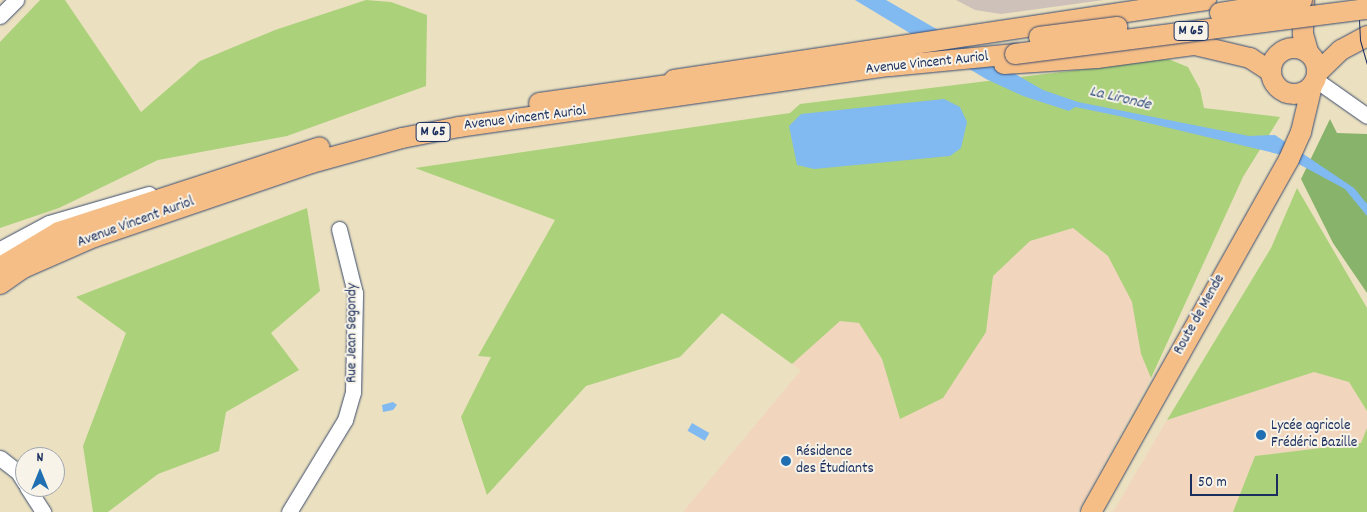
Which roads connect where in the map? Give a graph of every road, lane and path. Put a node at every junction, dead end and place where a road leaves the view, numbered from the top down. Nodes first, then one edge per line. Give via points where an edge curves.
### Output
1 (16, 0) edge
2 (1206, 0) edge
3 (1296, 0) edge
4 (1303, 0) edge
5 (1367, 9) edge
6 (0, 16) edge
7 (1367, 36) edge
8 (964, 42) junction
9 (1282, 51) junction
10 (1308, 52) junction
11 (1005, 54) junction
12 (1270, 71) junction
13 (1315, 79) junction
14 (1293, 95) junction
15 (1367, 116) edge
16 (1305, 117) junction
17 (228, 175) junction
18 (339, 230) dead end
19 (0, 249) edge
20 (0, 267) edge
21 (0, 284) edge
22 (0, 458) edge
23 (15, 470) edge
24 (33, 497) edge
25 (43, 512) edge
26 (289, 512) edge
27 (1091, 512) edge

1 - 6 street
2 - 8 main road, M 65 via 1086,16
3 - 9 main road via 1292,27
4 - 10 main road via 1303,34
4 - 11 main road, M 65, bridge
5 - 11 main road, M 65, bridge
7 - 13 main road via 1341,50
8 - 11 main road, Avenue Vincent Auriol / M 65
8 - 17 main road, Avenue Vincent Auriol / M 65 via 397,126
9 - 10 main road via 1292,48
9 - 12 main road
10 - 13 main road via 1314,59
11 - 12 main road, M 65 via 1097,58 1195,45 1250,58
11 - 21 main road, Avenue Vincent Auriol / M 65 via 958,64 890,66 459,127 371,146 94,236 23,268
12 - 14 main road via 1274,85
13 - 14 main road via 1307,91
13 - 15 street
13 - 16 main road, Route de Mende
14 - 16 main road
16 - 27 main road, Route de Mende via 1296,143
17 - 19 street, Avenue Vincent Auriol via 126,199 49,223
17 - 20 main road, Avenue Vincent Auriol / M 65 via 60,232
18 - 26 street, Rue Jean Segondy via 355,293 353,392 345,420
22 - 23 street
24 - 25 street

